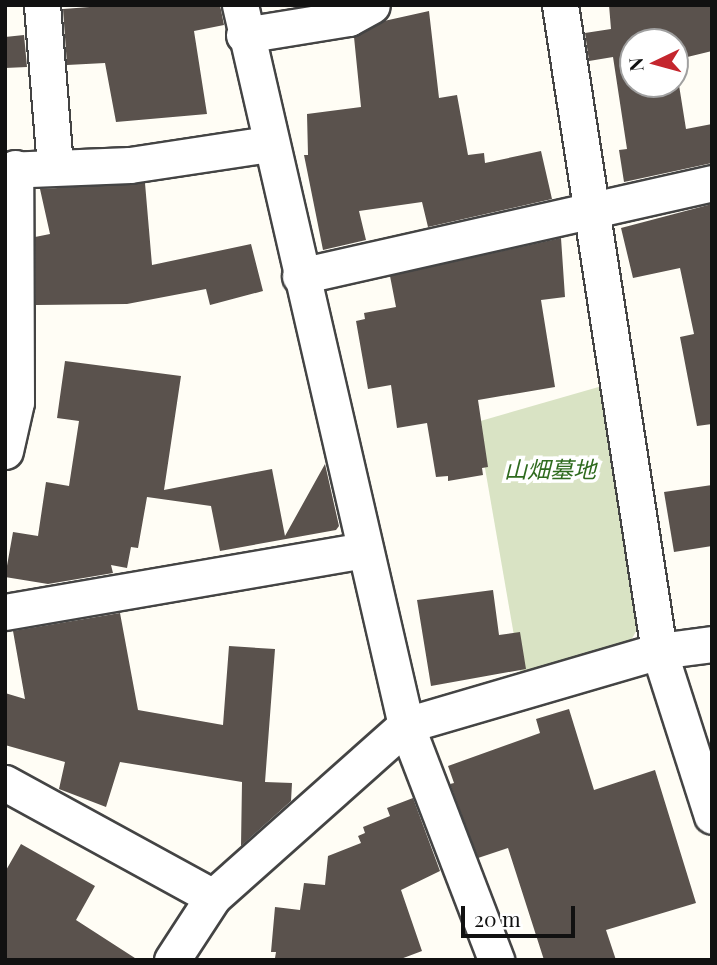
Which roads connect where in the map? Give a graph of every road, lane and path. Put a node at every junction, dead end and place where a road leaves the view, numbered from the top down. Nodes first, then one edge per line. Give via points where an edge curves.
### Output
1 (42, 5) edge
2 (372, 5) edge
3 (560, 5) edge
4 (242, 20) edge
5 (269, 144) junction
6 (55, 167) junction
7 (10, 169) edge
8 (712, 183) edge
9 (592, 208) junction
10 (300, 276) junction
11 (5, 451) edge
12 (365, 550) junction
13 (5, 612) edge
14 (712, 644) edge
15 (659, 651) junction
16 (406, 725) junction
17 (5, 783) edge
18 (712, 817) edge
19 (213, 897) junction
20 (172, 960) edge
21 (496, 960) edge

1 - 6 street
2 - 4 street via 349,18
3 - 9 street
4 - 5 street
5 - 6 street via 130,165
5 - 10 street
6 - 7 street
7 - 11 street via 16,402
8 - 9 street
9 - 10 street
9 - 15 street
10 - 12 street
12 - 13 street
12 - 16 street
14 - 15 street
15 - 16 street
15 - 18 street
16 - 19 street
16 - 21 street
17 - 19 street
19 - 20 street

